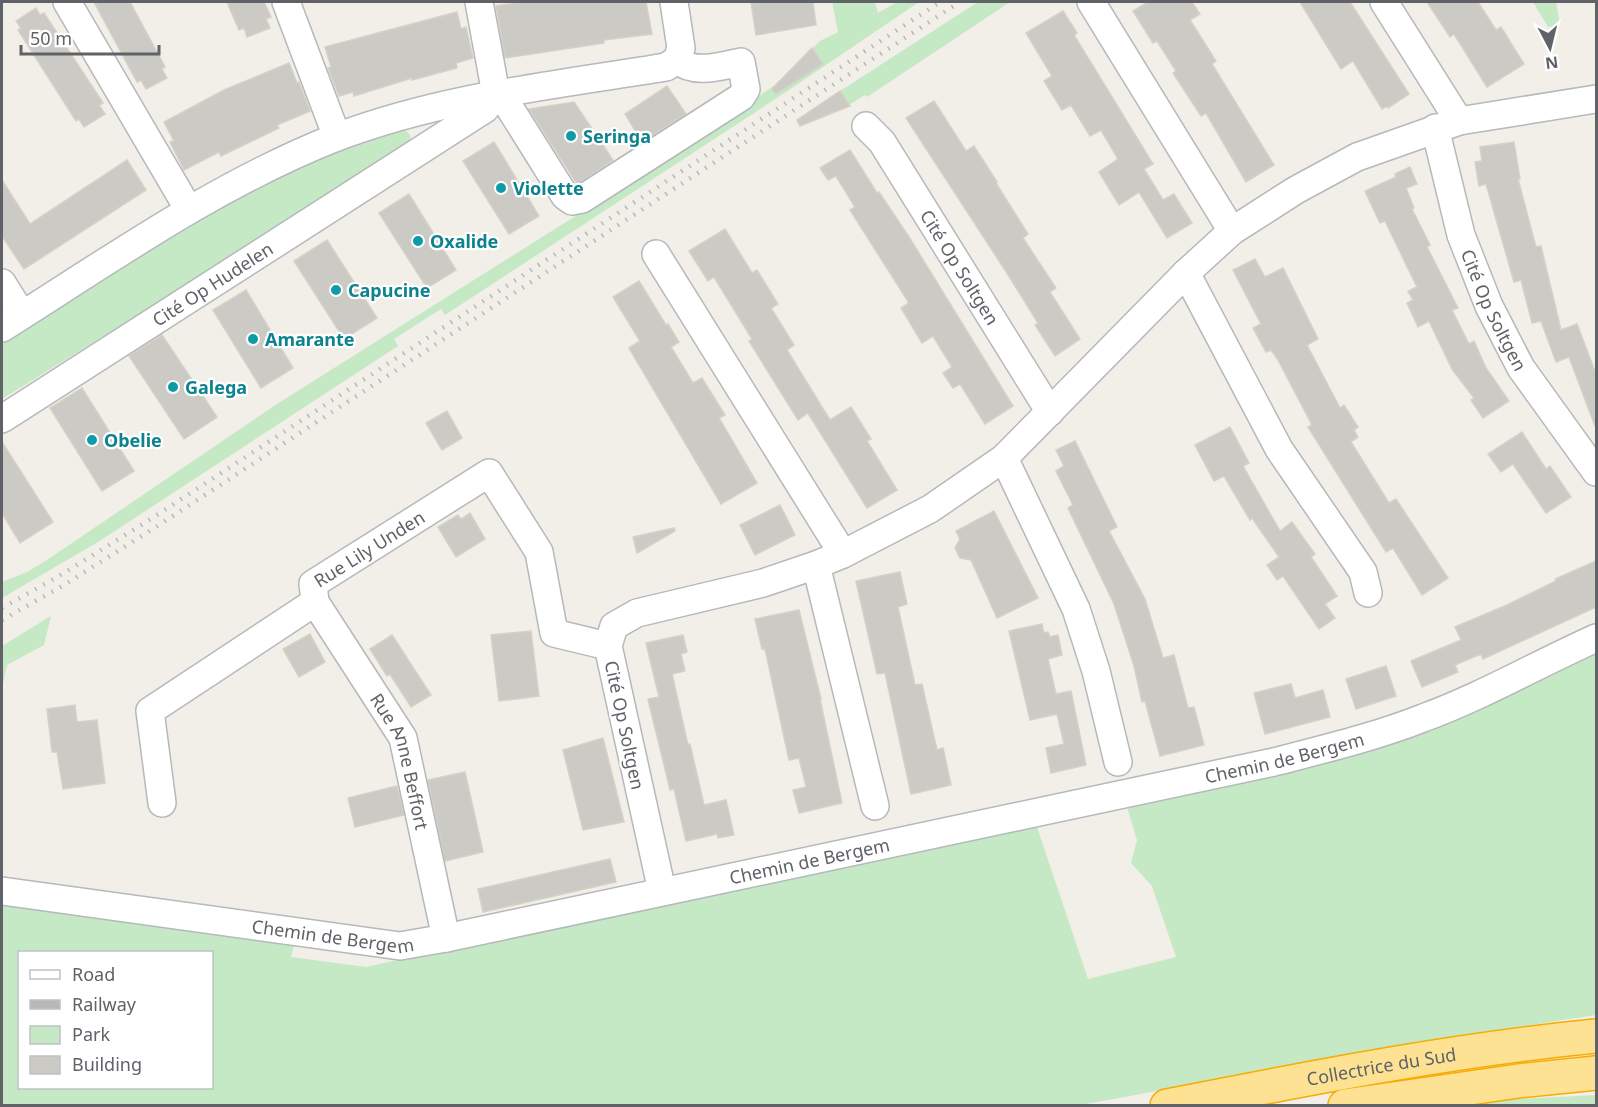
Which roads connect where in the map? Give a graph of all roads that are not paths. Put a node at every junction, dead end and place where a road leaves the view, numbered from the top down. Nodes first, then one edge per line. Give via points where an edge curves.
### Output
1 (67, 2) edge
2 (286, 2) edge
3 (479, 2) edge
4 (674, 2) edge
5 (1091, 2) edge
6 (1384, 2) edge
7 (677, 60) junction
8 (498, 94) junction
9 (1596, 99) edge
10 (408, 114) junction
11 (1447, 125) junction
12 (866, 126) dead end
13 (337, 137) junction
14 (425, 147) junction
15 (189, 210) junction
16 (1232, 231) junction
17 (656, 254) dead end
18 (1186, 273) junction
19 (2, 283) edge
20 (12, 321) edge
21 (1050, 412) junction
22 (2, 419) edge
23 (1004, 458) junction
24 (1596, 472) edge
25 (843, 554) junction
26 (816, 566) junction
27 (1368, 593) dead end
28 (315, 602) junction
29 (1596, 638) edge
30 (608, 645) junction
31 (1118, 762) dead end
32 (162, 802) dead end
33 (875, 806) dead end
34 (2, 891) edge
35 (662, 891) junction
36 (446, 938) junction
37 (1596, 1036) edge
38 (1596, 1073) edge
39 (1167, 1106) edge
40 (1345, 1106) edge

1 - 15 street
2 - 13 street
3 - 8 street
4 - 7 street via 681,48
5 - 16 street
6 - 11 street, Cité Op Soltgen
7 - 8 street via 666,67
7 - 8 street via 696,69 741,62 746,90 741,98 582,199 572,201
8 - 10 street
8 - 14 street, Cité Op Hudelen via 485,110
9 - 11 street, Cité Op Soltgen
10 - 13 street
10 - 14 street via 421,129
11 - 16 street, Cité Op Soltgen via 1357,157
11 - 24 street, Cité Op Soltgen via 1461,235 1489,306 1521,368
12 - 21 street, Cité Op Soltgen via 882,142
13 - 15 street
14 - 22 street, Cité Op Hudelen
15 - 20 street
16 - 18 street, Cité Op Soltgen
17 - 25 street
18 - 21 street, Cité Op Soltgen
18 - 27 street via 1280,448 1363,572
19 - 20 street
21 - 23 street, Cité Op Soltgen
23 - 25 street, Cité Op Soltgen via 930,509
23 - 31 street via 1076,609
25 - 26 street, Cité Op Soltgen
26 - 30 street, Cité Op Soltgen via 637,613 614,626
26 - 33 street
28 - 30 street, Rue Lily Unden via 314,584 489,472 539,552 554,633
28 - 32 street, Rue Lily Unden via 150,711
28 - 36 street, Rue Anne Beffort via 403,738
29 - 35 street, Chemin de Bergem via 1466,701 1337,745 1274,762
30 - 35 street, Cité Op Soltgen
34 - 36 street, Chemin de Bergem via 400,946
35 - 36 street, Chemin de Bergem
37 - 39 highway, Collectrice du Sud via 1515,1044 1334,1073
38 - 40 highway, Collectrice du Sud

